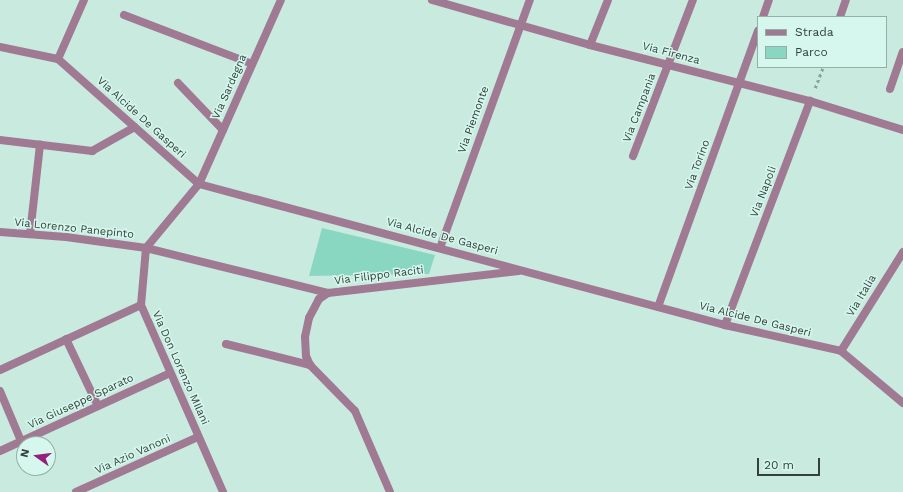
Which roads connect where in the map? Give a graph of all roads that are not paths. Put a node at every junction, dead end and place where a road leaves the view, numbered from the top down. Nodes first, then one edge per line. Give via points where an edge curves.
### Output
1 (84, 0) edge
2 (281, 0) edge
3 (432, 0) edge
4 (530, 0) edge
5 (608, 0) edge
6 (693, 0) edge
7 (768, 0) edge
8 (846, 0) edge
9 (452, 3) edge
10 (124, 15) dead end
11 (762, 16) edge
12 (840, 16) edge
13 (521, 25) junction
14 (757, 33) edge
15 (590, 45) junction
16 (0, 47) edge
17 (903, 52) edge
18 (58, 59) junction
19 (252, 64) junction
20 (668, 65) junction
21 (178, 83) dead end
22 (739, 84) junction
23 (890, 89) dead end
24 (810, 101) junction
25 (135, 127) junction
26 (223, 130) junction
27 (903, 130) edge
28 (0, 140) edge
29 (40, 145) junction
30 (633, 156) dead end
31 (199, 184) junction
32 (0, 232) edge
33 (30, 234) junction
34 (146, 248) junction
35 (440, 248) junction
36 (903, 252) edge
37 (525, 270) junction
38 (328, 293) junction
39 (141, 305) junction
40 (658, 307) junction
41 (725, 325) junction
42 (66, 339) junction
43 (226, 344) dead end
44 (841, 352) junction
45 (310, 364) junction
46 (0, 370) edge
47 (170, 373) junction
48 (0, 391) edge
49 (903, 403) edge
50 (98, 406) junction
51 (20, 436) edge
52 (33, 436) edge
53 (198, 437) junction
54 (16, 444) edge
55 (0, 451) edge
56 (76, 492) edge
57 (223, 492) edge
58 (390, 492) edge

1 - 18 street
2 - 19 street, Via Sardegna
3 - 9 street, Via Firenza
4 - 13 street, Via Piemonte
5 - 15 street
6 - 20 street, Via Campania
7 - 11 street
8 - 12 street
9 - 13 street, Via Firenza
10 - 19 street
13 - 15 street, Via Firenza
13 - 35 street, Via Piemonte
14 - 22 street, Via Torino
15 - 20 street, Via Firenza
16 - 18 street, Via Alcide De Gasperi
17 - 23 street
18 - 25 street, Via Alcide De Gasperi
19 - 26 street, Via Sardegna
20 - 22 street, Via Firenza
20 - 30 street, Via Campania
21 - 26 street
22 - 24 street, Via Firenza
22 - 40 street, Via Torino
24 - 27 street, Via Firenza
24 - 41 street, Via Napoli
25 - 29 street via 92,151
25 - 31 street, Via Alcide De Gasperi
26 - 31 street, Via Sardegna
28 - 29 street
29 - 33 street
31 - 34 street, Via Sardegna
31 - 35 street, Via Alcide De Gasperi
32 - 33 street, Via Lorenzo Panepinto
33 - 34 street, Via Lorenzo Panepinto
34 - 38 street, Via Filippo Raciti
34 - 39 street, Via Don Lorenzo MIlani
35 - 37 street, Via Alcide De Gasperi
36 - 44 street, Via Italia
37 - 38 street, Via Filippo Raciti
37 - 40 street, Via Alcide De Gasperi
38 - 45 street via 319,299 313,308 306,328 304,347
39 - 42 street
39 - 47 street, Via Don Lorenzo MIlani
40 - 41 street, Via Alcide De Gasperi
41 - 44 street, Via Alcide De Gasperi
42 - 46 street
42 - 50 street
43 - 45 street
44 - 49 street, Via Alcide De Gasperi
45 - 58 street via 355,411
47 - 50 street, Via Giuseppe Sparato
47 - 53 street, Via Don Lorenzo MIlani
48 - 51 street
50 - 52 street, Via Giuseppe Sparato
53 - 56 street, Via Azio Vanoni
53 - 57 street, Via Don Lorenzo MIlani
54 - 55 street, Via Giuseppe Sparato

